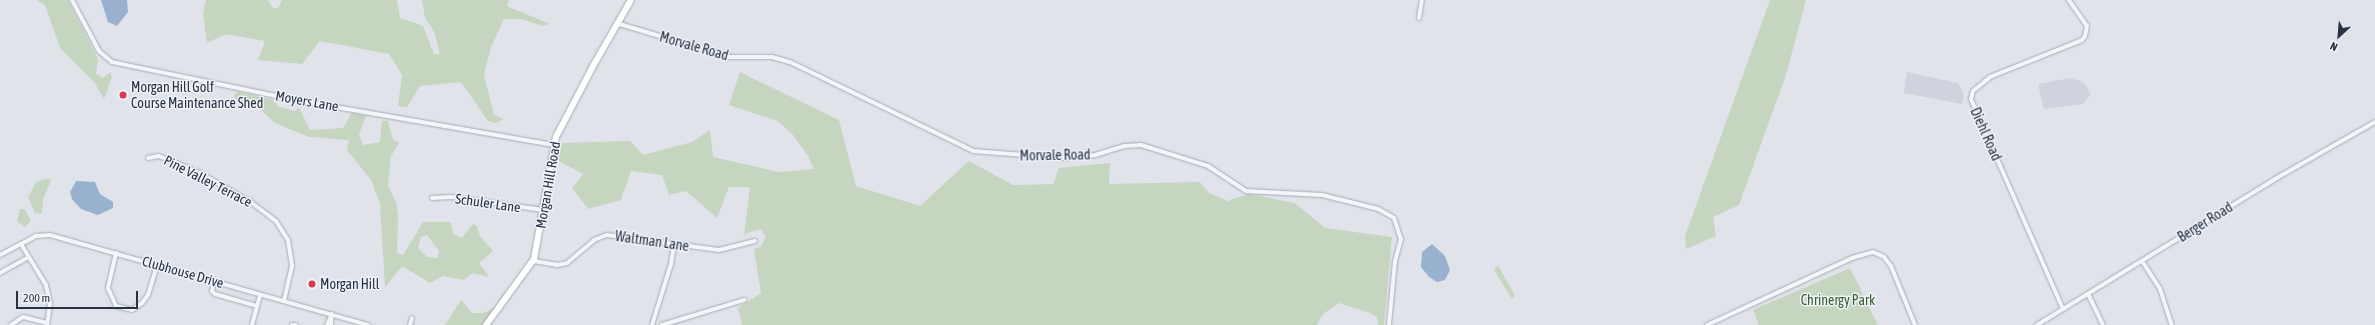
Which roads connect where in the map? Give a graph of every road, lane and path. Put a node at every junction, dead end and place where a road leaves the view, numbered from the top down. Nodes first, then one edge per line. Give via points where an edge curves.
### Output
1 (72, 0) edge
2 (631, 0) edge
3 (1422, 0) edge
4 (2069, 0) edge
5 (1419, 18) dead end
6 (616, 23) junction
7 (2375, 122) edge
8 (553, 145) junction
9 (148, 158) dead end
10 (432, 198) dead end
11 (543, 210) junction
12 (754, 241) dead end
13 (21, 244) junction
14 (674, 244) junction
15 (116, 253) junction
16 (0, 255) edge
17 (30, 257) junction
18 (534, 261) junction
19 (2142, 261) junction
20 (157, 264) junction
21 (0, 273) edge
22 (214, 281) junction
23 (2088, 294) junction
24 (260, 295) junction
25 (744, 300) dead end
26 (284, 301) junction
27 (257, 306) junction
28 (2063, 309) junction
29 (332, 314) junction
30 (412, 318) dead end
31 (47, 324) edge
32 (12, 325) edge
33 (252, 325) edge
34 (292, 325) edge
35 (296, 325) edge
36 (327, 325) edge
37 (331, 325) edge
38 (370, 325) edge
39 (410, 325) edge
40 (486, 325) edge
41 (652, 325) edge
42 (662, 325) edge
43 (1389, 325) edge
44 (1707, 325) edge
45 (1915, 325) edge
46 (2037, 325) edge
47 (2103, 325) edge
48 (2172, 325) edge

1 - 8 street, Moyers Lane via 99,51 112,62 296,100
2 - 6 main road, Morgan Hill Road
3 - 5 street
4 - 28 street, Diehl Road via 2087,26 2082,40 1990,77 1973,91 1971,99
6 - 8 main road, Morgan Hill Road via 565,116
6 - 43 street, Morvale Road via 730,57 772,57 790,62 972,151 1063,158 1095,156 1124,146 1141,145 1178,154 1208,166 1246,191 1322,195 1378,209 1394,218 1401,239 1393,275
7 - 19 street, Berger Road via 2282,175
8 - 11 main road, Morgan Hill Road
9 - 26 street, Pine Valley Terrace via 156,155 200,173 252,203 276,221 288,240 292,266
10 - 11 street, Schuler Lane via 451,197
11 - 18 main road, Morgan Hill Road
12 - 14 street, Waltman Lane via 722,250
13 - 15 street, Clubhouse Drive via 44,234
13 - 16 street, Clubhouse Drive
13 - 17 street
14 - 18 street, Waltman Lane via 607,235 594,240 567,263 557,265
14 - 41 street via 670,267
15 - 20 street, Clubhouse Drive
15 - 20 street via 108,288 116,306 132,310 142,302 148,295
17 - 21 street
17 - 31 street via 43,278 48,295
18 - 40 main road, Morgan Hill Road
19 - 23 street, Berger Road
19 - 48 street via 2160,289
20 - 22 street, Clubhouse Drive
22 - 24 street, Clubhouse Drive
22 - 27 street via 212,291 215,294
23 - 28 street, Berger Road
23 - 47 street
24 - 26 street, Clubhouse Drive
24 - 27 street
25 - 42 street
26 - 29 street, Clubhouse Drive
27 - 33 street
28 - 46 street, Berger Road
29 - 36 street
29 - 37 street
29 - 38 street, Clubhouse Drive
30 - 39 street
31 - 32 street via 23,317
34 - 35 street
44 - 45 street via 1852,258 1873,252 1884,257 1891,266

